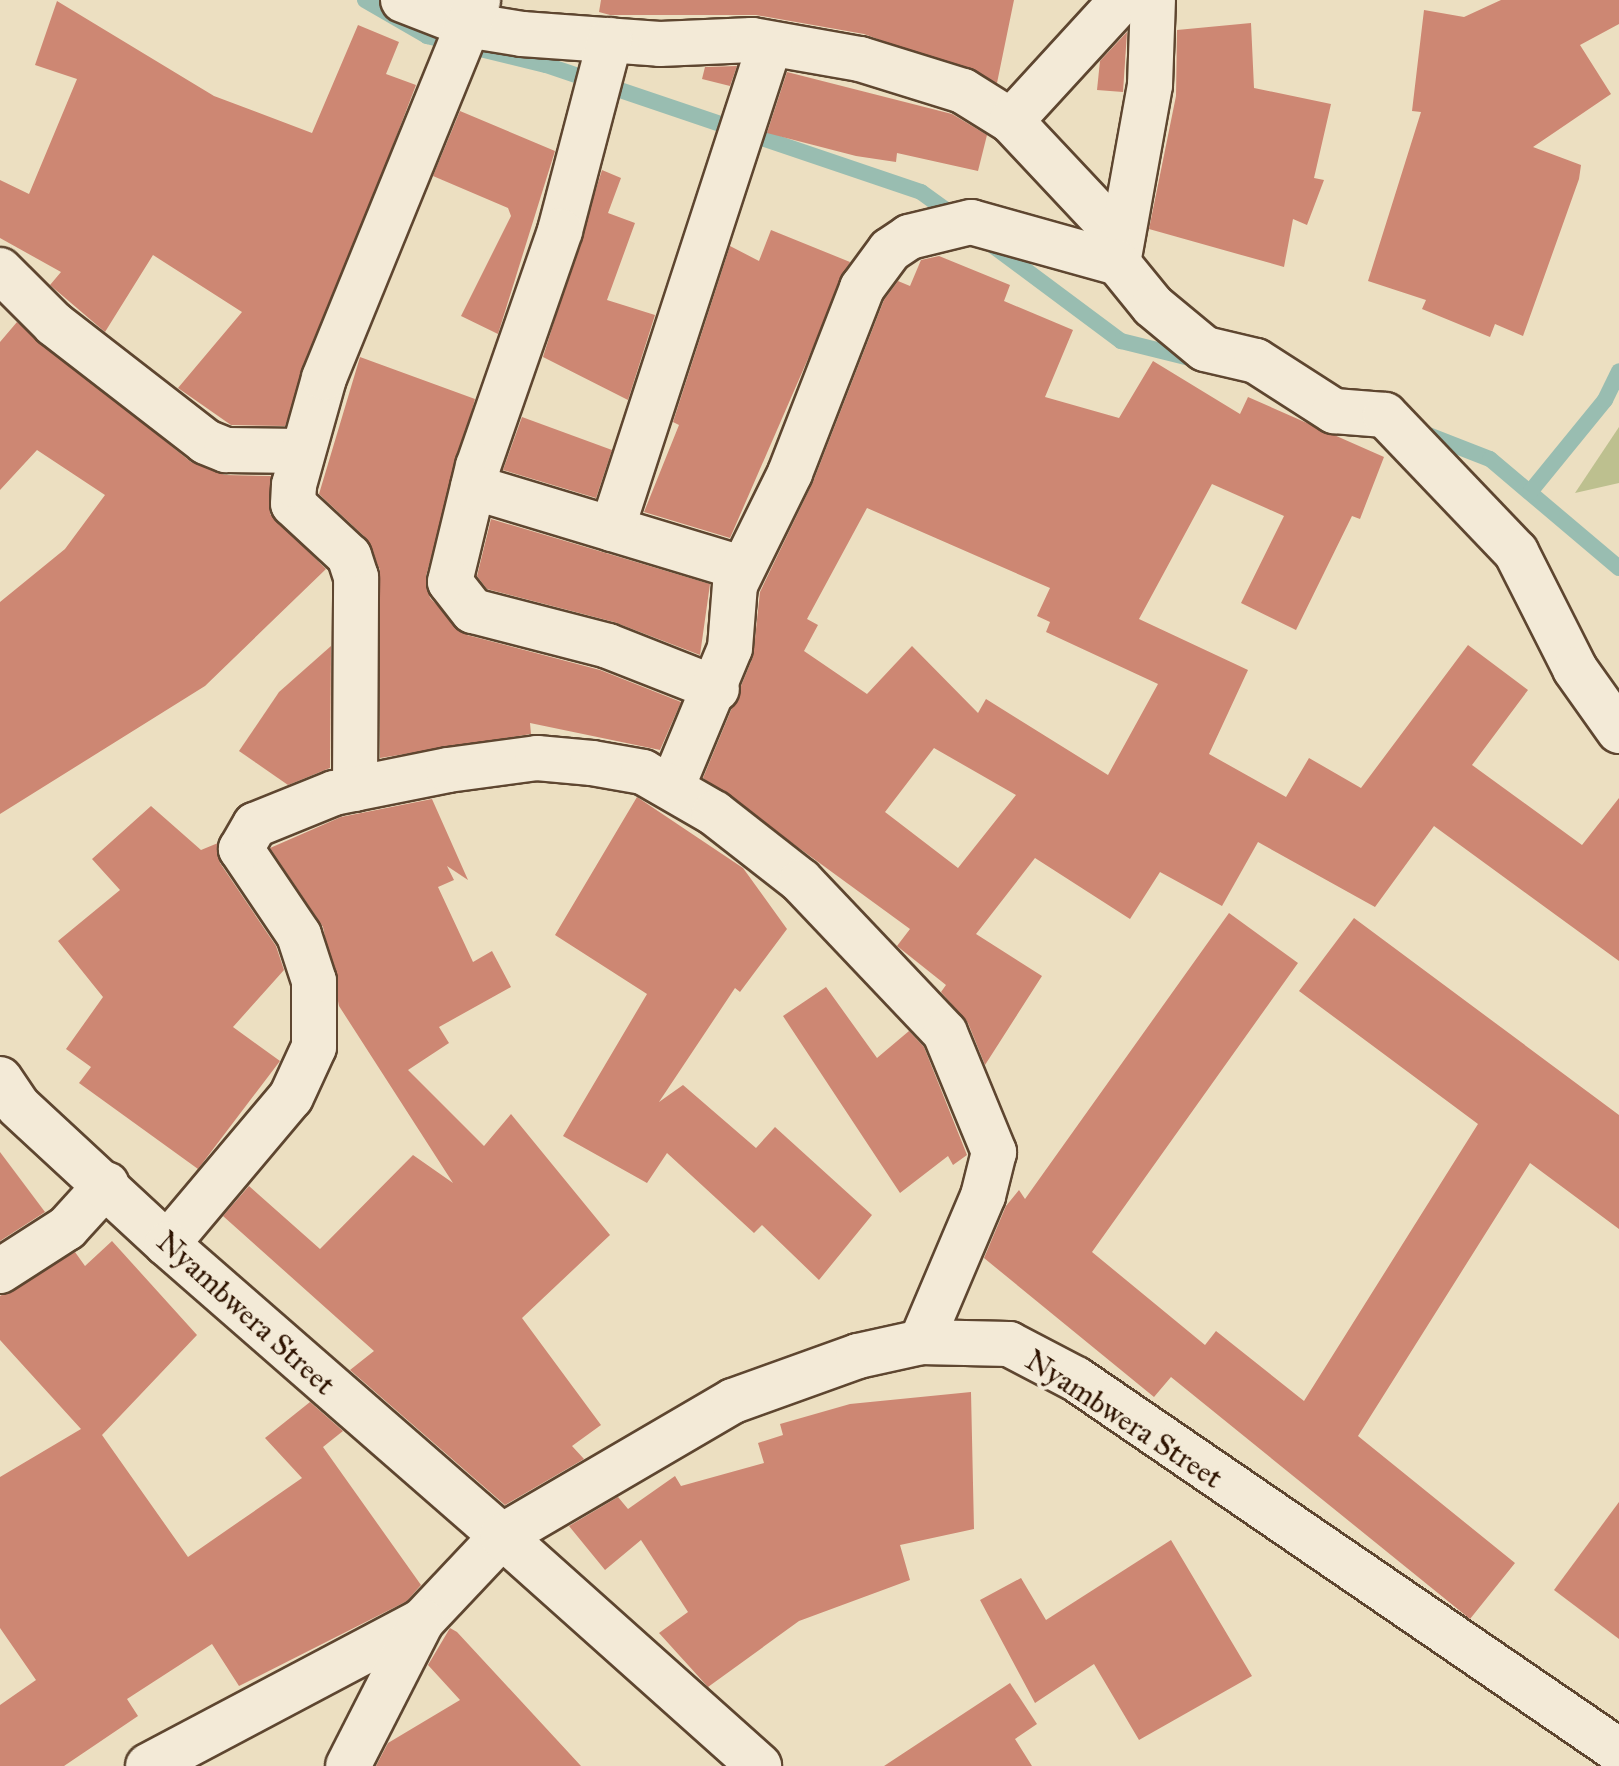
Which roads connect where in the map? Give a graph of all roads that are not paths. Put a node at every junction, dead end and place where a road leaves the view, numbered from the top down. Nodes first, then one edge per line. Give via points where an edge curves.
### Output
1 (403, 0) edge
2 (1122, 0) edge
3 (1153, 0) edge
4 (472, 12) edge
5 (610, 40) junction
6 (770, 44) junction
7 (1011, 121) junction
8 (1120, 251) junction
9 (0, 270) edge
10 (301, 451) junction
11 (473, 487) junction
12 (612, 529) junction
13 (742, 568) junction
14 (717, 689) junction
15 (1619, 731) edge
16 (673, 785) junction
17 (355, 789) junction
18 (0, 1079) edge
19 (107, 1184) junction
20 (167, 1244) junction
21 (0, 1271) edge
22 (921, 1342) junction
23 (502, 1536) junction
24 (422, 1621) junction
25 (1619, 1751) edge
26 (148, 1766) edge
27 (348, 1766) edge
28 (759, 1766) edge

1 - 4 street
2 - 7 street
3 - 8 street via 1150,85
4 - 5 street
4 - 10 street
5 - 6 street
5 - 11 street via 560,231
6 - 7 street via 860,59 963,91
6 - 12 street
7 - 8 street
8 - 13 street via 971,222 890,250 862,288 795,460
8 - 15 street via 1153,306 1205,349 1256,361 1334,411 1385,415 1417,442 1516,552 1575,669
9 - 10 street via 54,324 206,442 226,450
10 - 17 street via 293,504 349,556 356,577
11 - 12 street
11 - 14 street via 450,582 465,606 608,646
12 - 13 street
13 - 14 street
14 - 16 street
16 - 17 street via 643,772 537,758
16 - 22 street via 801,881 945,1033 973,1090 994,1152 983,1196
17 - 20 street via 276,811 255,825 241,849 299,935 314,981 314,1047 291,1097
18 - 19 street, Nyambwera Street via 18,1106
19 - 20 street, Nyambwera Street
19 - 21 street via 67,1228
20 - 23 street, Nyambwera Street
22 - 23 street, Nyambwera Street via 858,1356 733,1401
22 - 25 street, Nyambwera Street via 1009,1344 1076,1379
23 - 24 street
23 - 28 street, Nyambwera Street
24 - 26 street
24 - 27 street

